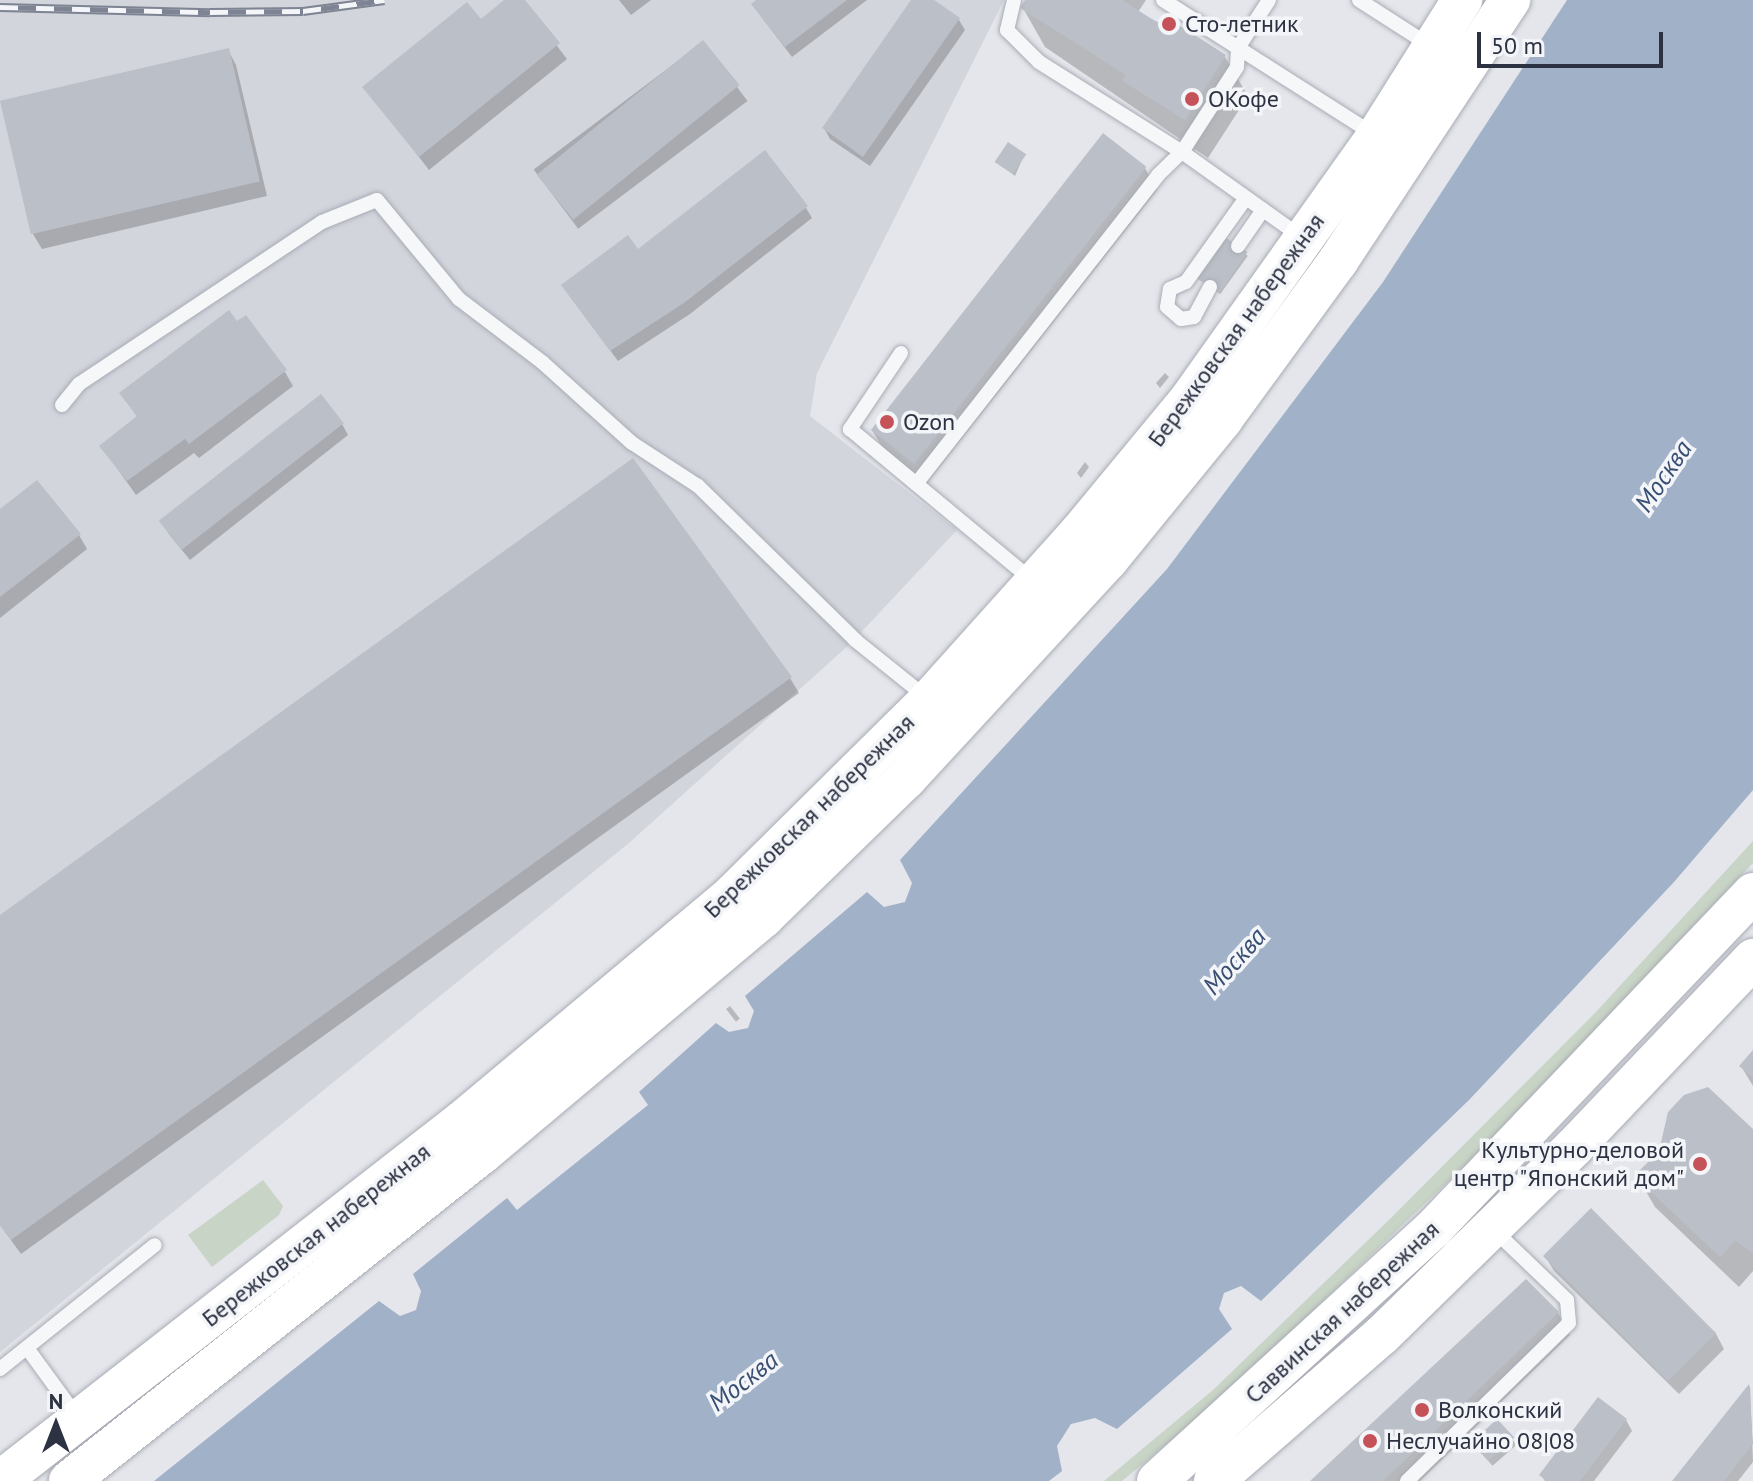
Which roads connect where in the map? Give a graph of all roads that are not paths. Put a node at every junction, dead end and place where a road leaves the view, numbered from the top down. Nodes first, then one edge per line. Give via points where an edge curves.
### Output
1 (1014, 0) edge
2 (1163, 0) edge
3 (1269, 0) edge
4 (1359, 0) edge
5 (1462, 0) edge
6 (1510, 0) edge
7 (1432, 47) junction
8 (1238, 48) junction
9 (1377, 135) junction
10 (1182, 152) junction
11 (1246, 198) junction
12 (1263, 210) junction
13 (1238, 246) dead end
14 (1322, 250) junction
15 (1210, 287) dead end
16 (901, 353) dead end
17 (62, 405) dead end
18 (916, 484) junction
19 (1035, 583) junction
20 (930, 699) junction
21 (1753, 893) edge
22 (1753, 959) edge
23 (1492, 1228) junction
24 (155, 1245) dead end
25 (27, 1348) junction
26 (0, 1369) edge
27 (78, 1418) junction
28 (0, 1481) edge
29 (69, 1481) edge
30 (1157, 1481) edge
31 (1214, 1481) edge
32 (1407, 1481) edge

1 - 10 lane via 1007,30 1039,62
2 - 8 lane
3 - 8 lane
4 - 7 lane
5 - 7 main road, Бережковская набережная
6 - 14 main road, Бережковская набережная
7 - 9 main road, Бережковская набережная
8 - 9 lane
8 - 10 lane via 1237,67
9 - 14 main road, Бережковская набережная
10 - 11 lane
10 - 18 lane via 1158,175
11 - 12 lane
11 - 15 lane via 1186,282 1170,289 1167,307 1181,319 1194,317
12 - 13 lane
12 - 14 lane
14 - 19 main road, Бережковская набережная
14 - 29 main road, Бережковская набережная via 1222,420 1108,560 906,779 764,917 483,1153
16 - 18 lane via 850,429
17 - 20 lane via 79,384 322,222 377,200 459,299 542,362 632,443 698,486 855,640
18 - 19 lane
19 - 20 main road, Бережковская набережная
20 - 27 main road, Бережковская набережная via 732,895 462,1121
21 - 30 main road, Саввинская набережная via 1444,1218
22 - 23 main road, Саввинская набережная
23 - 31 main road, Саввинская набережная via 1372,1345
23 - 32 lane via 1567,1300 1572,1316
24 - 25 lane
25 - 26 lane
25 - 27 lane
27 - 28 main road, Бережковская набережная

